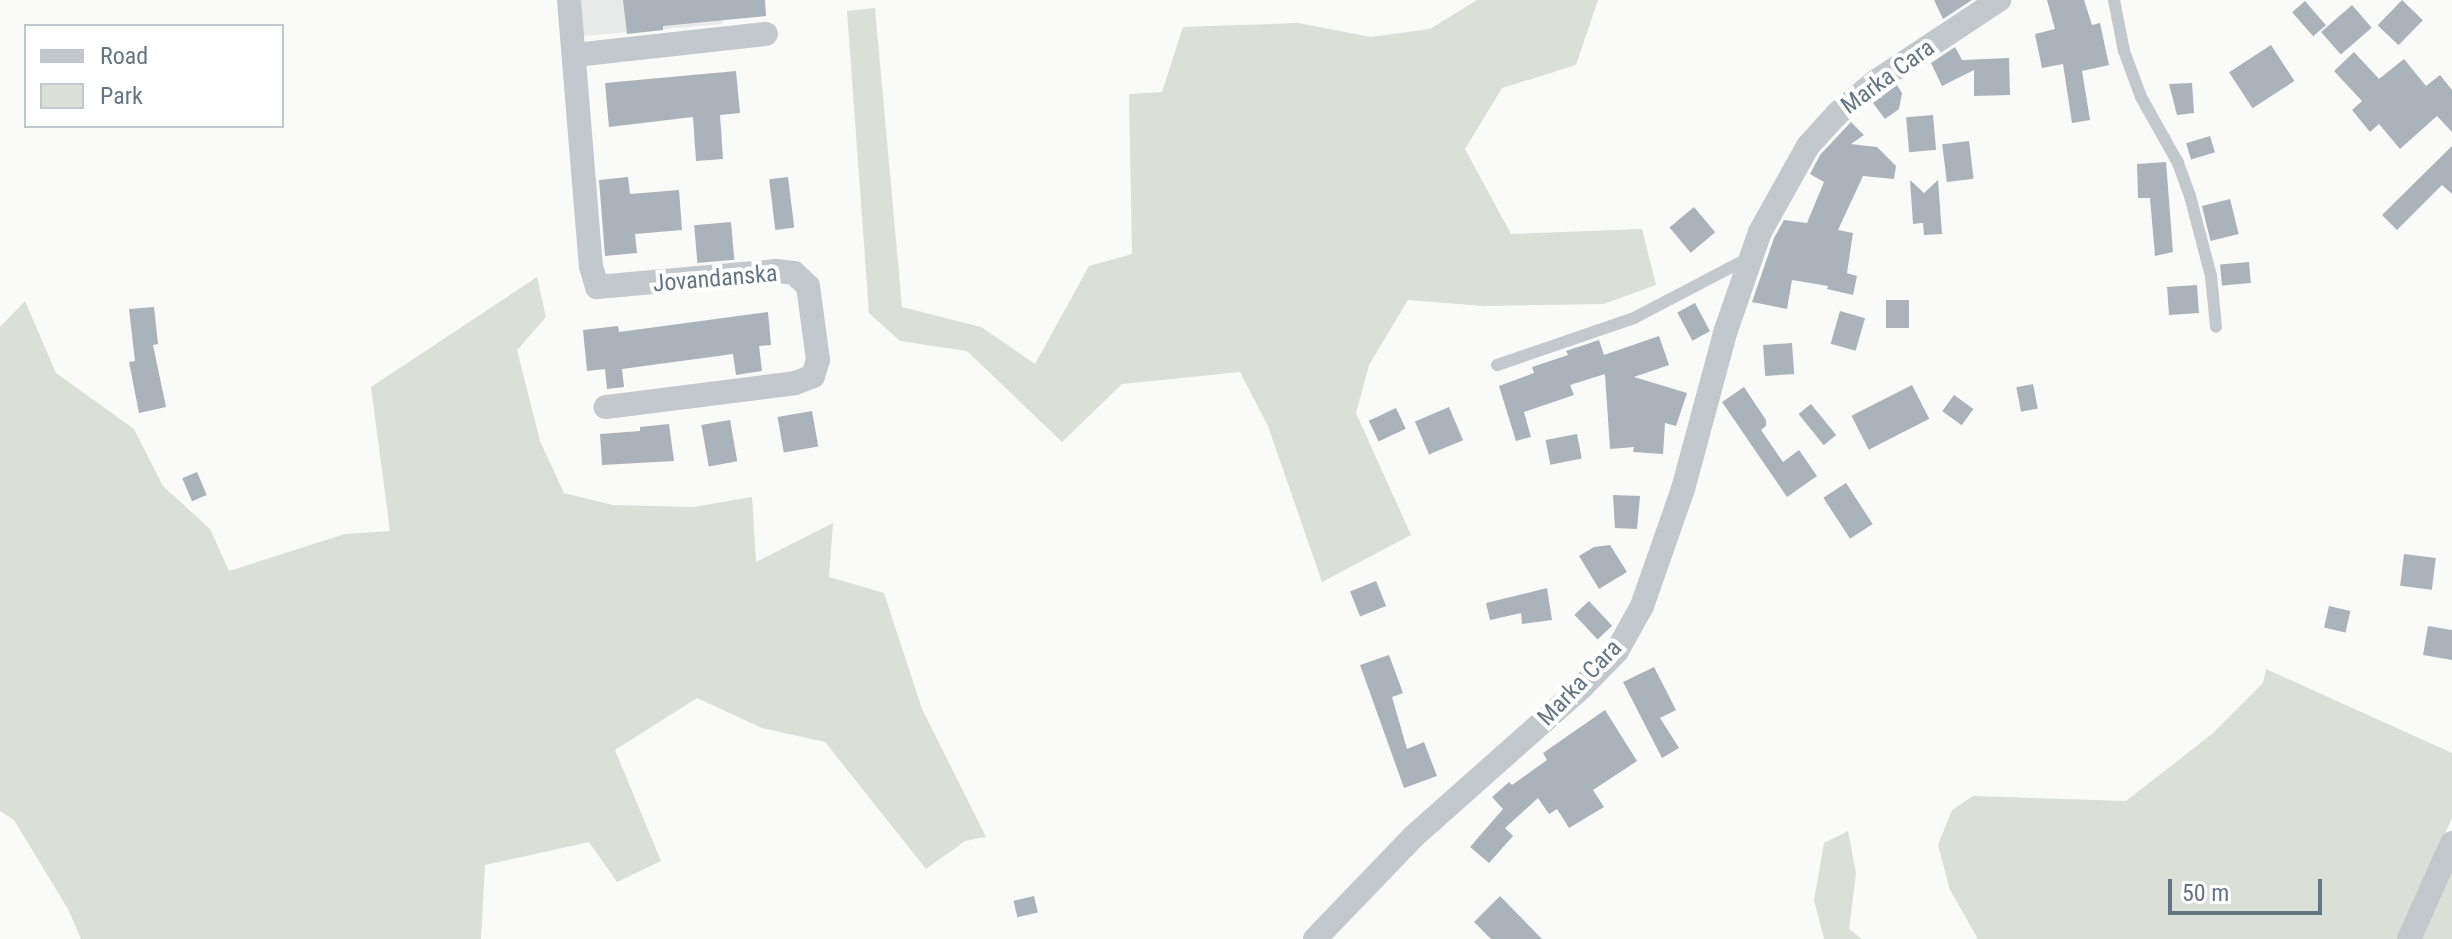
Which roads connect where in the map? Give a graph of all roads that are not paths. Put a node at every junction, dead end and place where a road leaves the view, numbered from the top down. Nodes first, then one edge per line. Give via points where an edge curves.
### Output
1 (569, 0) edge
2 (1999, 0) edge
3 (2114, 0) edge
4 (766, 34) dead end
5 (575, 55) junction
6 (1751, 257) junction
7 (2216, 327) dead end
8 (1497, 365) dead end
9 (606, 407) dead end
10 (2452, 843) edge
11 (1315, 939) edge
12 (2409, 939) edge

1 - 5 street, Jovandanska
2 - 6 street, Marka Cara via 1875,82 1837,114 1808,146
3 - 7 lane via 2124,51 2141,97 2190,196 2211,276
4 - 5 street
5 - 9 street, Jovandanska via 597,287 794,273 808,286 818,360 813,376 796,383
6 - 8 lane via 1634,318
6 - 11 street, Marka Cara via 1683,489 1642,606 1617,651 1413,837
10 - 12 street

